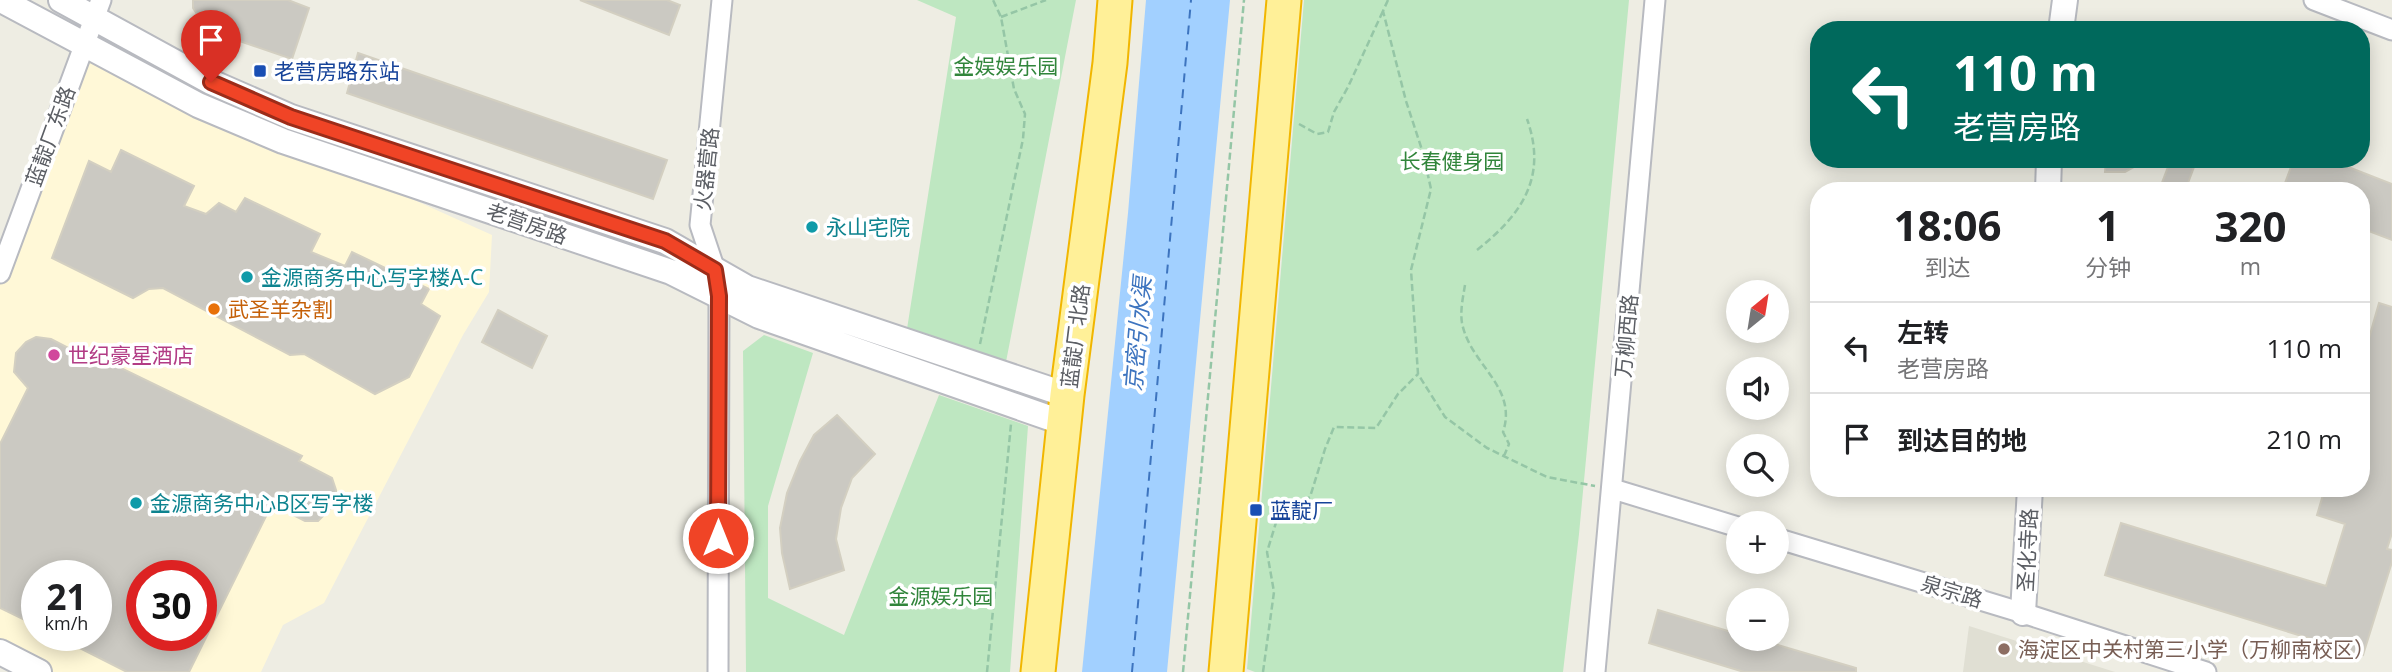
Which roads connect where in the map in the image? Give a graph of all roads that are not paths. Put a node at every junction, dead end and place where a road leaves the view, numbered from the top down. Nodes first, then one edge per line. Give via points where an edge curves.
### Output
1 (1, 0) edge
2 (61, 0) edge
3 (722, 0) edge
4 (1115, 0) edge
5 (1284, 0) edge
6 (1655, 0) edge
7 (2065, 0) edge
8 (2314, 0) edge
9 (98, 9) edge
10 (2062, 21) edge
11 (2369, 21) edge
12 (2370, 22) edge
13 (2392, 30) edge
14 (85, 44) junction
15 (715, 270) junction
16 (0, 273) edge
17 (719, 296) junction
18 (1065, 409) junction
19 (1613, 489) junction
20 (2029, 497) edge
21 (1726, 523) edge
22 (1789, 542) edge
23 (2023, 613) junction
24 (0, 652) edge
25 (39, 672) edge
26 (718, 672) edge
27 (1038, 672) edge
28 (1226, 672) edge
29 (1595, 672) edge
30 (2206, 672) edge

1 - 14 street, 老营房路
2 - 9 street, 老营房路
3 - 15 street, 火器营路 via 700,225
4 - 18 highway, 蓝靛厂北路
5 - 28 highway
6 - 19 street, 万柳西路
7 - 10 street
8 - 11 street
9 - 14 street, 蓝靛厂东路
9 - 15 street, 老营房路 via 211,82 291,117 665,241
12 - 13 street
14 - 16 street, 蓝靛厂东路
14 - 17 street, 老营房路 via 198,105 283,141 671,272
15 - 17 street, 火器营路
15 - 18 street, 老营房路 via 747,288
17 - 18 street, 老营房路 via 759,316 1013,405
17 - 26 street, 火器营路
18 - 27 highway, 蓝靛厂北路
19 - 21 street
19 - 29 street, 万柳西路
20 - 23 street, 圣化寺路
22 - 23 street, 泉宗路
23 - 30 street, 泉宗路
24 - 25 street

